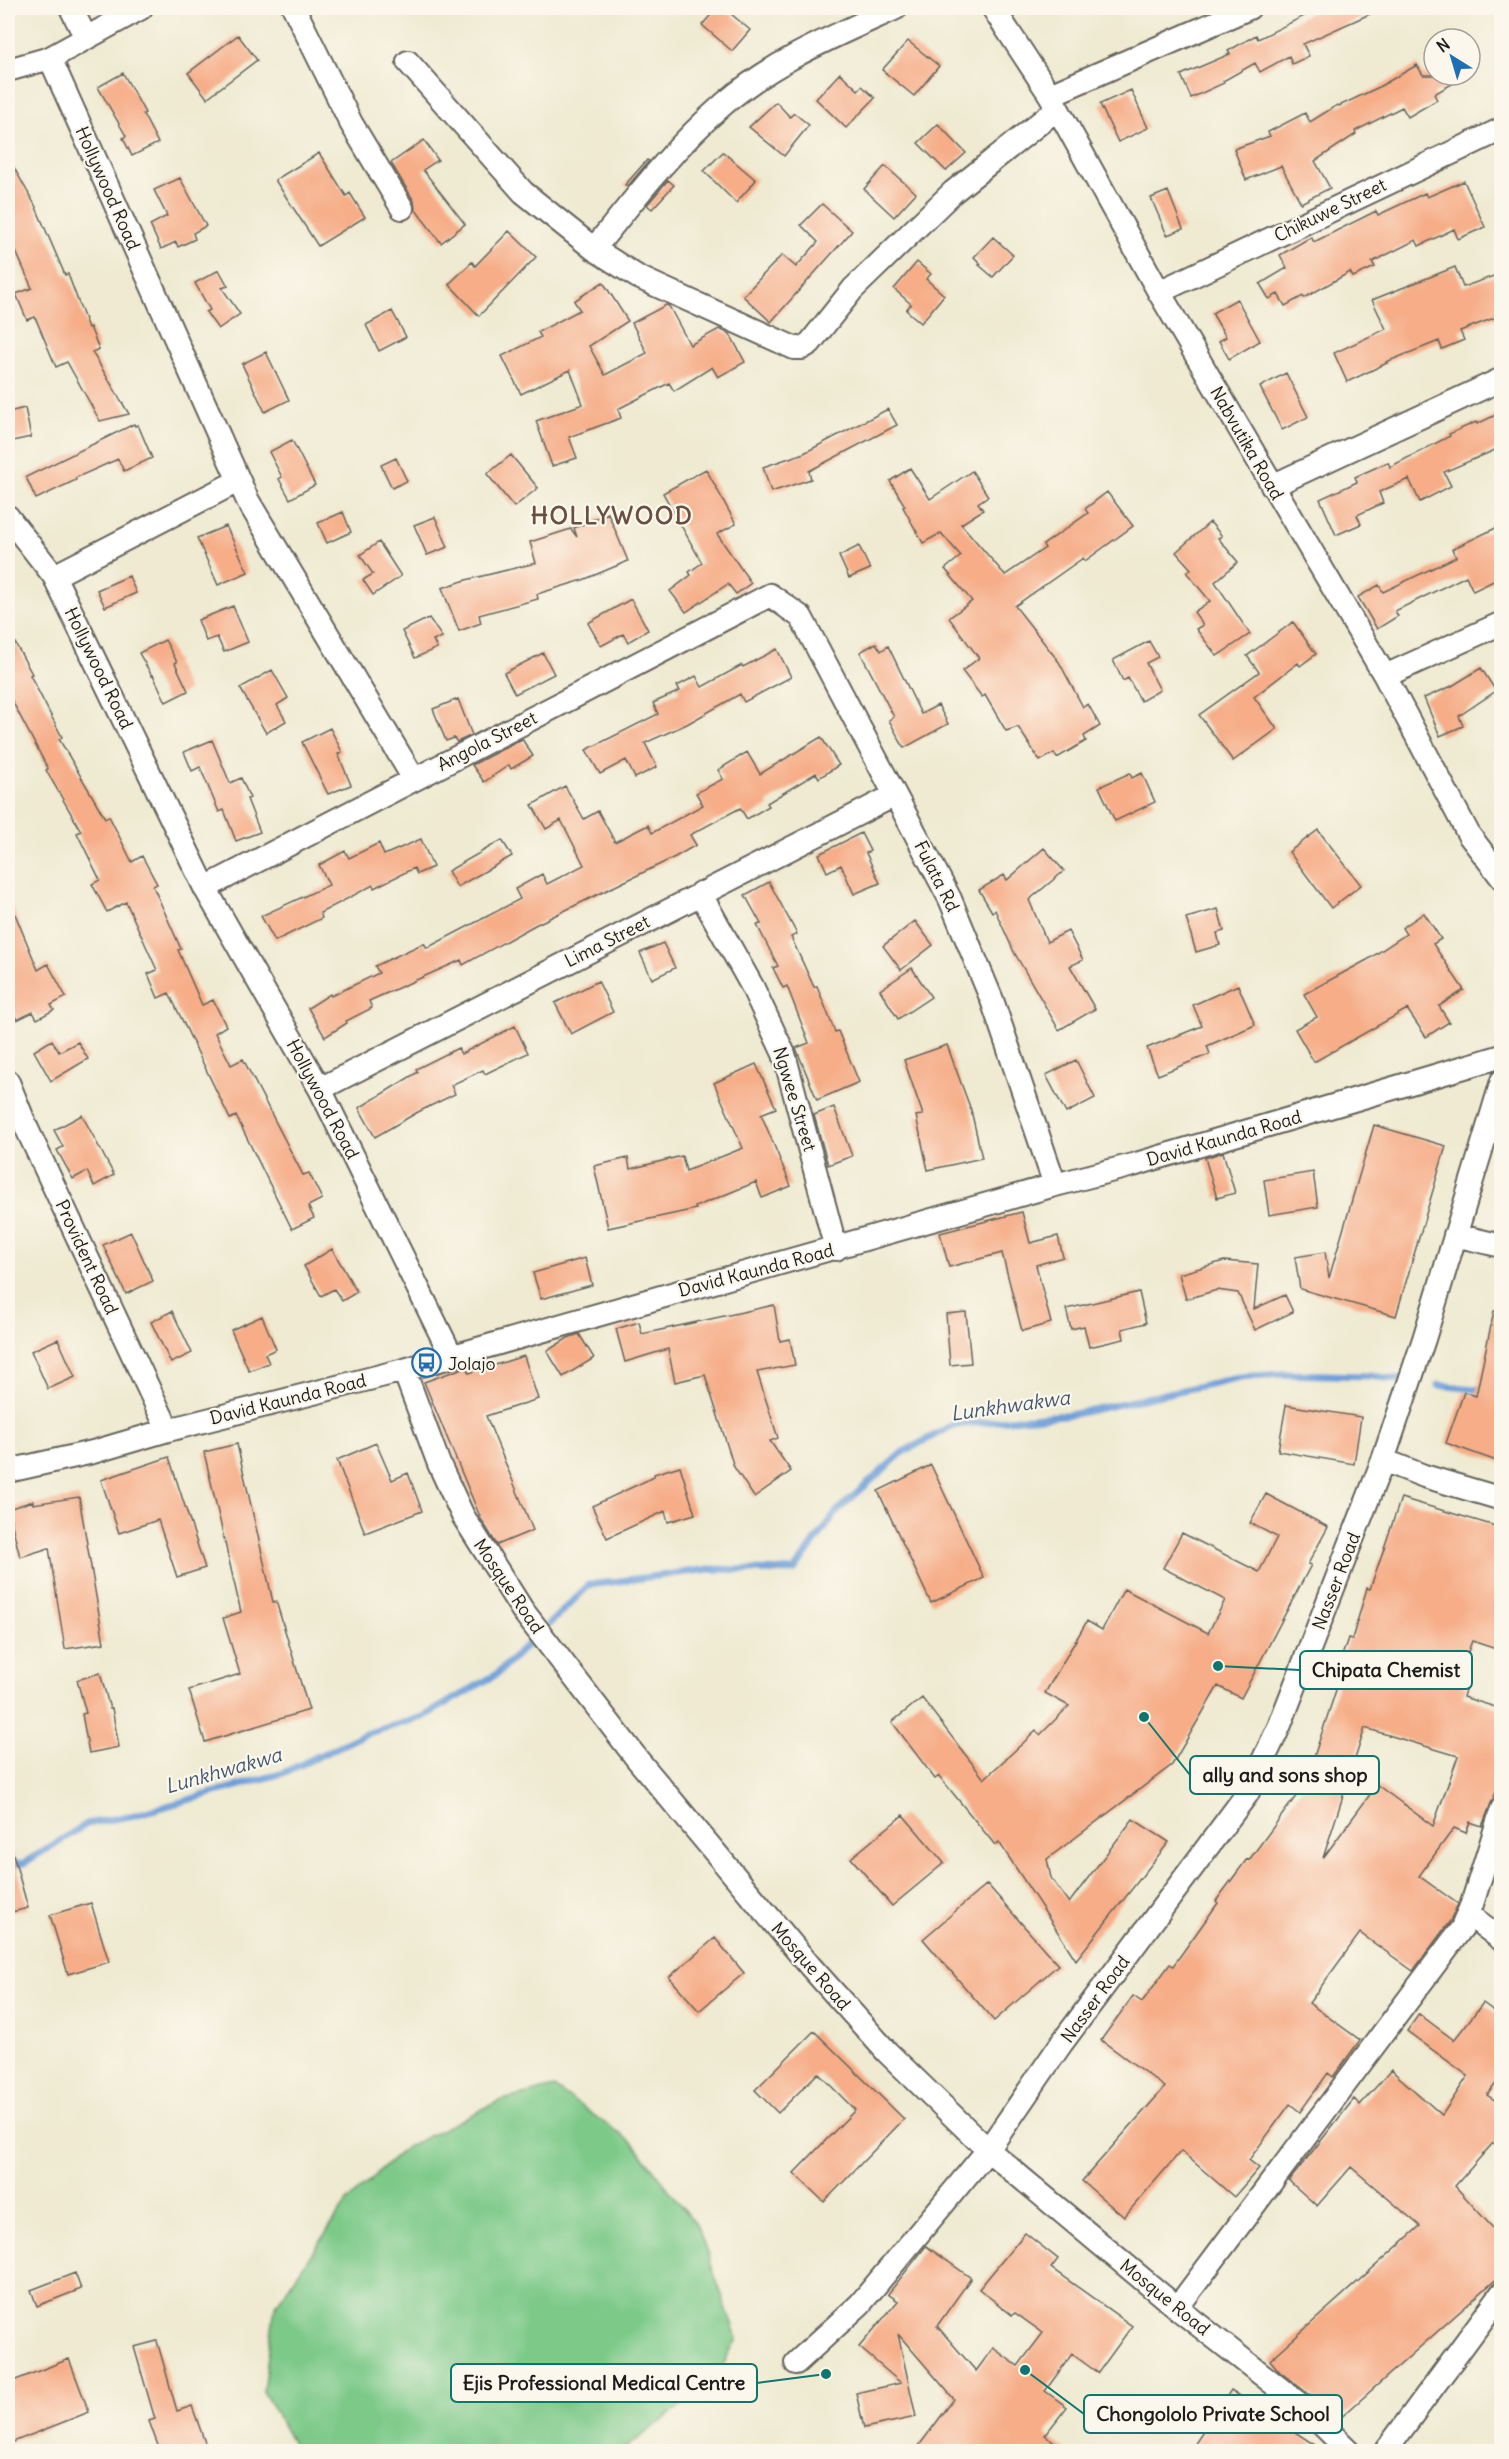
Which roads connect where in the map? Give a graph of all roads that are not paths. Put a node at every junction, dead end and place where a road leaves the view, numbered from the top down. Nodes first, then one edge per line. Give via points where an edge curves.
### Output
1 (71, 8) edge
2 (141, 8) edge
3 (294, 8) edge
4 (896, 8) edge
5 (993, 8) edge
6 (1249, 8) edge
7 (86, 38) junction
8 (50, 58) junction
9 (408, 62) dead end
10 (8, 70) edge
11 (1054, 102) junction
12 (1502, 129) edge
13 (402, 208) dead end
14 (594, 249) junction
15 (1159, 292) junction
16 (1502, 379) edge
17 (238, 481) junction
18 (1272, 486) junction
19 (8, 517) edge
20 (54, 576) junction
21 (770, 595) joint
22 (1502, 623) edge
23 (1385, 676) junction
24 (414, 779) junction
25 (895, 795) junction
26 (1502, 878) edge
27 (205, 888) junction
28 (700, 893) junction
29 (1502, 1056) edge
30 (1502, 1081) edge
31 (8, 1082) edge
32 (320, 1089) junction
33 (17, 1132) edge
34 (1055, 1185) junction
35 (1455, 1235) junction
36 (1502, 1246) edge
37 (836, 1248) junction
38 (451, 1355) junction
39 (404, 1370) junction
40 (168, 1430) junction
41 (1383, 1460) junction
42 (8, 1471) edge
43 (1502, 1499) edge
44 (1502, 1809) edge
45 (1468, 1914) junction
46 (1502, 1940) edge
47 (988, 2150) junction
48 (1502, 2293) edge
49 (1177, 2308) junction
50 (796, 2363) dead end
51 (1350, 2451) edge
52 (1385, 2451) edge

1 - 7 street
2 - 7 street
3 - 13 street via 351,123
4 - 14 street via 795,54 726,102 664,163
5 - 11 street, Nabvutika Road
6 - 11 street
7 - 8 street
8 - 10 street
8 - 17 street, Hollywood Road
9 - 14 street via 523,192
11 - 14 street via 853,289 802,348 794,348 638,277
11 - 15 street, Nabvutika Road
12 - 15 street, Chikuwe Street
15 - 18 street, Nabvutika Road
16 - 18 street
17 - 20 street
17 - 24 street, Hollywood Road
18 - 23 street, Nabvutika Road
19 - 20 street, Hollywood Road
20 - 27 street, Hollywood Road
21 - 24 street, Angola Street
21 - 25 street, Fulata Rd via 801,617
22 - 23 street
23 - 26 street, Nabvutika Road via 1469,835
24 - 27 street, Angola Street
25 - 28 street, Lima Street
25 - 34 street, Fulata Rd via 963,929 992,1000
27 - 32 street, Hollywood Road
28 - 32 street, Lima Street
28 - 37 street, Ngwee Street via 752,986 784,1054
29 - 34 street, David Kaunda Road
30 - 35 street, Nasser Road
31 - 33 street, Provident Road
32 - 38 street, Hollywood Road
33 - 40 street, Provident Road
34 - 37 street, David Kaunda Road
35 - 36 street
35 - 41 street, Nasser Road
37 - 38 street, David Kaunda Road
38 - 39 street, David Kaunda Road
39 - 40 street, David Kaunda Road
39 - 47 street, Mosque Road via 463,1516 523,1611 638,1760 810,1966 887,2052
40 - 42 street, David Kaunda Road
41 - 43 street
41 - 47 street, Nasser Road via 1279,1727 1247,1794 1061,2044
44 - 45 street
45 - 46 street
45 - 49 street via 1462,1928
47 - 49 street, Mosque Road
47 - 50 street, Nasser Road via 860,2304
48 - 52 street
49 - 51 street, Mosque Road via 1307,2410

